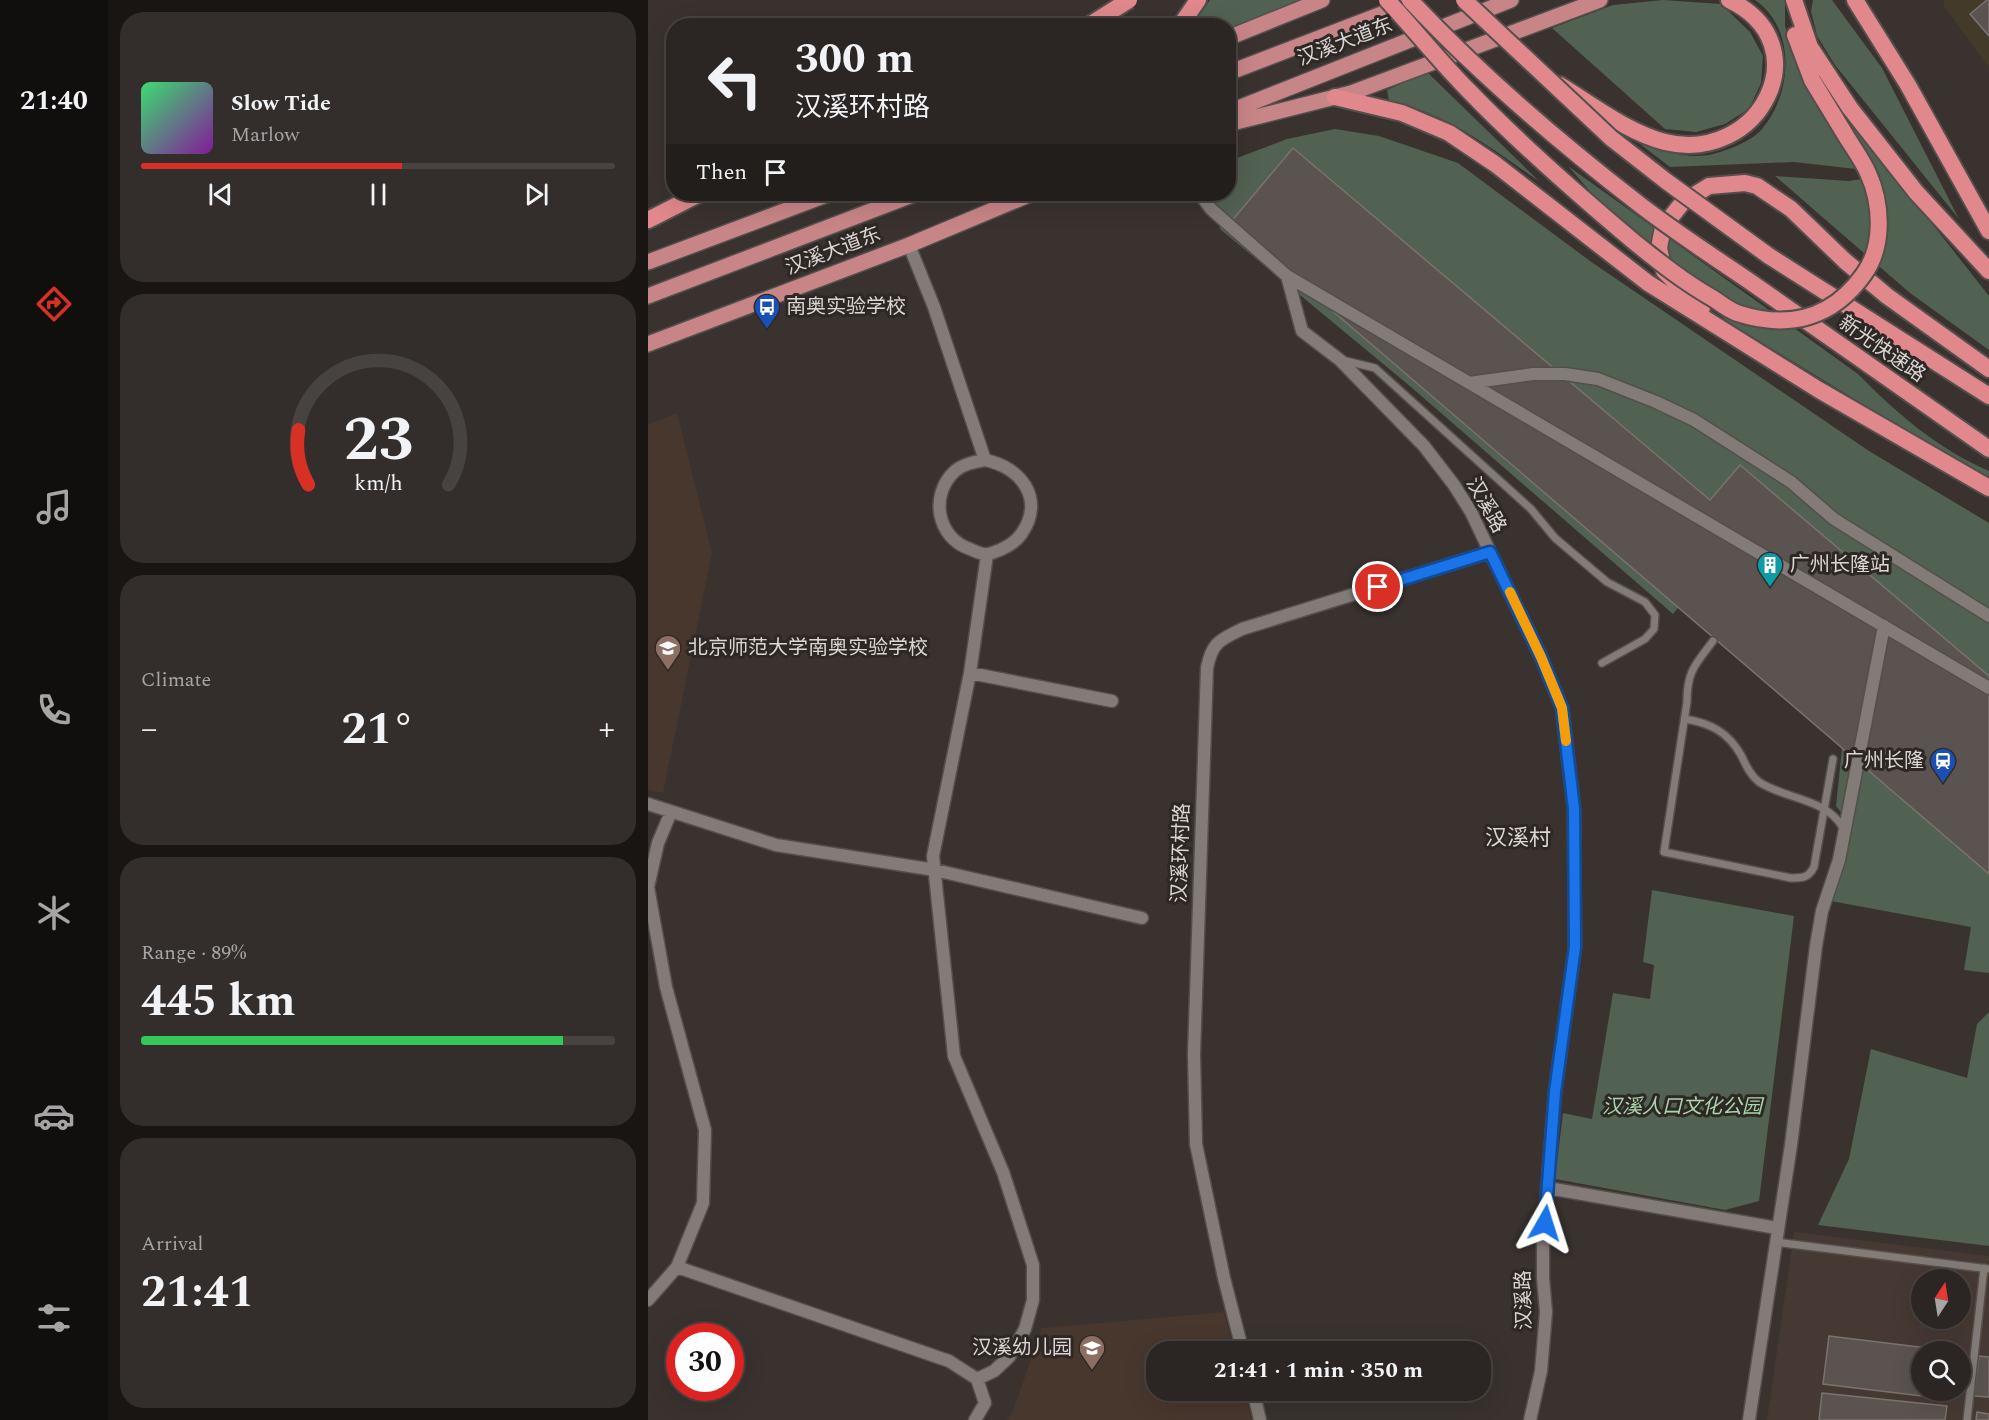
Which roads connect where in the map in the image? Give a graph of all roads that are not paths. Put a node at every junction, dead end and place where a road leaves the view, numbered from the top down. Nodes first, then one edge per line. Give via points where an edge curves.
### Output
1 (1129, 0) edge
2 (1198, 0) edge
3 (1322, 0) edge
4 (1388, 0) edge
5 (1410, 0) edge
6 (1420, 0) edge
7 (1464, 0) edge
8 (1511, 0) edge
9 (1600, 0) edge
10 (1729, 0) edge
11 (1794, 0) edge
12 (1855, 0) edge
13 (1101, 18) edge
14 (1186, 18) edge
15 (1236, 35) edge
16 (1300, 45) junction
17 (1236, 70) edge
18 (1540, 73) junction
19 (1335, 97) junction
20 (1236, 109) edge
21 (1236, 122) edge
22 (685, 201) edge
23 (810, 201) edge
24 (897, 201) edge
25 (1014, 201) edge
26 (1205, 201) edge
27 (648, 220) edge
28 (1989, 231) edge
29 (909, 245) junction
30 (648, 262) edge
31 (1989, 272) edge
32 (1287, 276) junction
33 (648, 296) edge
34 (1728, 332) junction
35 (651, 343) edge
36 (1340, 360) junction
37 (1989, 369) edge
38 (1469, 383) junction
39 (1989, 396) edge
40 (1989, 449) edge
41 (985, 460) junction
42 (1989, 488) edge
43 (1490, 552) junction
44 (987, 555) junction
45 (1989, 616) edge
46 (1884, 626) junction
47 (1713, 641) dead end
48 (1602, 663) dead end
49 (970, 673) junction
50 (1989, 688) edge
51 (1112, 701) dead end
52 (1684, 719) junction
53 (1833, 759) dead end
54 (648, 804) edge
55 (1824, 810) junction
56 (671, 812) junction
57 (1844, 831) junction
58 (935, 870) junction
59 (1142, 918) dead end
60 (1548, 1188) junction
61 (1777, 1228) junction
62 (1775, 1242) junction
63 (677, 1267) junction
64 (1987, 1268) edge
65 (648, 1300) edge
66 (1240, 1341) edge
67 (977, 1379) junction
68 (1256, 1401) edge
69 (975, 1420) edge
70 (1260, 1420) edge
71 (1530, 1420) edge
72 (1749, 1420) edge
73 (1967, 1420) edge

1 - 13 highway, bridge
2 - 14 highway
3 - 15 main road
4 - 11 highway, bridge via 1468,90 1600,213 1666,268 1735,312 1784,321 1818,314 1844,298 1866,272 1877,247 1878,220 1868,171 1804,61 1792,21
4 - 16 main road
5 - 40 highway, 新光快速路, bridge via 1556,137 1640,205
6 - 16 main road, 汉溪大道东
7 - 18 highway, bridge
8 - 20 main road, 汉溪大道东
9 - 19 main road
10 - 18 highway, bridge via 1762,25 1772,44 1775,74 1761,109 1743,129 1724,139 1693,144 1665,142 1628,126
11 - 31 highway via 1810,47 1850,108 1916,192
12 - 28 highway
16 - 17 main road, 汉溪大道东
18 - 39 highway, 新光快速路, bridge via 1611,138 1769,256
19 - 21 main road
19 - 34 highway via 1402,113 1449,133 1496,164 1648,283
22 - 27 highway
23 - 30 main road
24 - 33 main road, 汉溪大道东
25 - 29 main road, 汉溪大道东
26 - 32 street
29 - 35 main road, 汉溪大道东
29 - 41 street
32 - 36 street, 汉溪路 via 1302,331
32 - 38 street
34 - 37 highway via 1664,271 1659,248 1668,219 1694,193 1709,186 1745,183 1770,193 1887,296
34 - 42 highway via 1819,390
36 - 43 street, 汉溪路 via 1424,446 1460,494
36 - 48 lane via 1375,368 1531,509 1555,538 1607,582 1645,602 1655,615 1654,629 1646,639
38 - 45 street via 1565,374 1598,379 1656,402 1694,420 1791,482 1834,519
38 - 46 street
41 - 44 street via 1013,470 1024,482 1031,511 1019,538
41 - 44 street via 970,463 951,476 940,495 939,510 950,538 962,547
43 - 60 street, 汉溪路 via 1562,708 1574,809 1575,947 1555,1092
43 - 66 street, 汉溪环村路 via 1242,629 1220,639 1211,650 1207,668 1194,1053 1196,1144
44 - 49 street
46 - 50 street
46 - 57 street
47 - 52 lane via 1691,670
49 - 51 street
49 - 58 street via 933,856
52 - 55 lane via 1718,728 1737,748 1756,779 1766,786
52 - 55 lane via 1664,852 1803,878 1814,867
53 - 55 lane
54 - 56 street
55 - 57 lane via 1839,821
56 - 58 street via 776,844
56 - 63 street via 658,843 648,887 666,987 705,1130 703,1203
57 - 61 street via 1818,934
58 - 59 street
58 - 67 street via 954,1056 1003,1172 1033,1265 1033,1300 1025,1329 1009,1357 994,1371
60 - 61 street
60 - 71 street, 汉溪路 via 1543,1241 1546,1312 1541,1371
61 - 62 street
62 - 64 lane
62 - 72 street
63 - 65 street
63 - 67 street via 949,1361
64 - 73 lane
67 - 69 street via 984,1403
68 - 70 street

